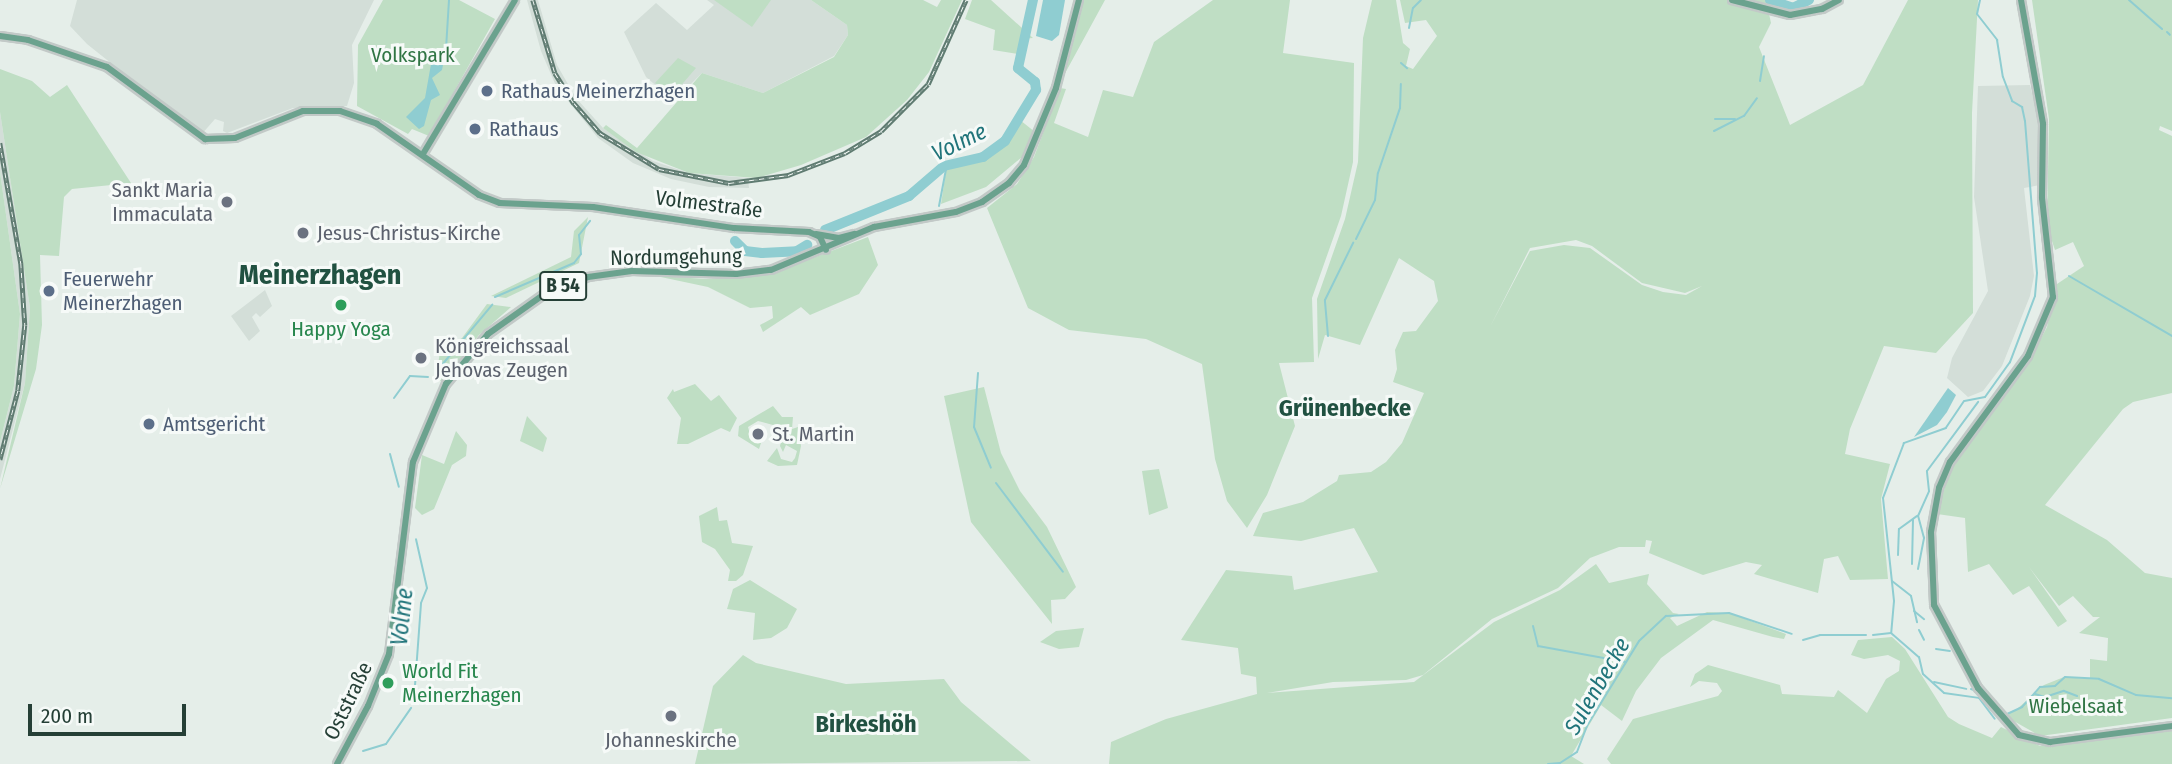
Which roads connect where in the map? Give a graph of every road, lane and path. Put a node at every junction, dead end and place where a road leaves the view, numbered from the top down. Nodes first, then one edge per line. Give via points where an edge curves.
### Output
1 (514, 0) edge
2 (1079, 0) edge
3 (1732, 0) edge
4 (1839, 0) edge
5 (2021, 0) edge
6 (0, 36) edge
7 (423, 154) junction
8 (865, 230) junction
9 (815, 234) junction
10 (826, 250) junction
11 (403, 527) joint
12 (2172, 726) edge
13 (337, 764) edge

1 - 7 main road
2 - 8 main road, B 54 via 1040,129 1024,165 1009,183 982,202 956,212
3 - 4 main road via 1768,13 1790,15 1822,9
5 - 12 main road via 2043,124 2042,198 2053,297 2028,356 1950,462 1939,488 1931,532 1934,605 1978,688 2019,735 2050,742
6 - 7 main road, Volmestraße via 28,40 100,64 197,135 216,140 244,135 292,114 331,110 368,119
7 - 9 main road, Volmestraße via 479,195 499,203 593,207 733,228
8 - 9 main road, Volmestraße via 839,238
8 - 10 main road, B 54
9 - 10 main road
10 - 11 main road, Nordumgehung / B 54 via 751,273 613,273 543,295 488,334 446,384 411,471
11 - 13 main road, Oststraße / B 54 via 389,654

